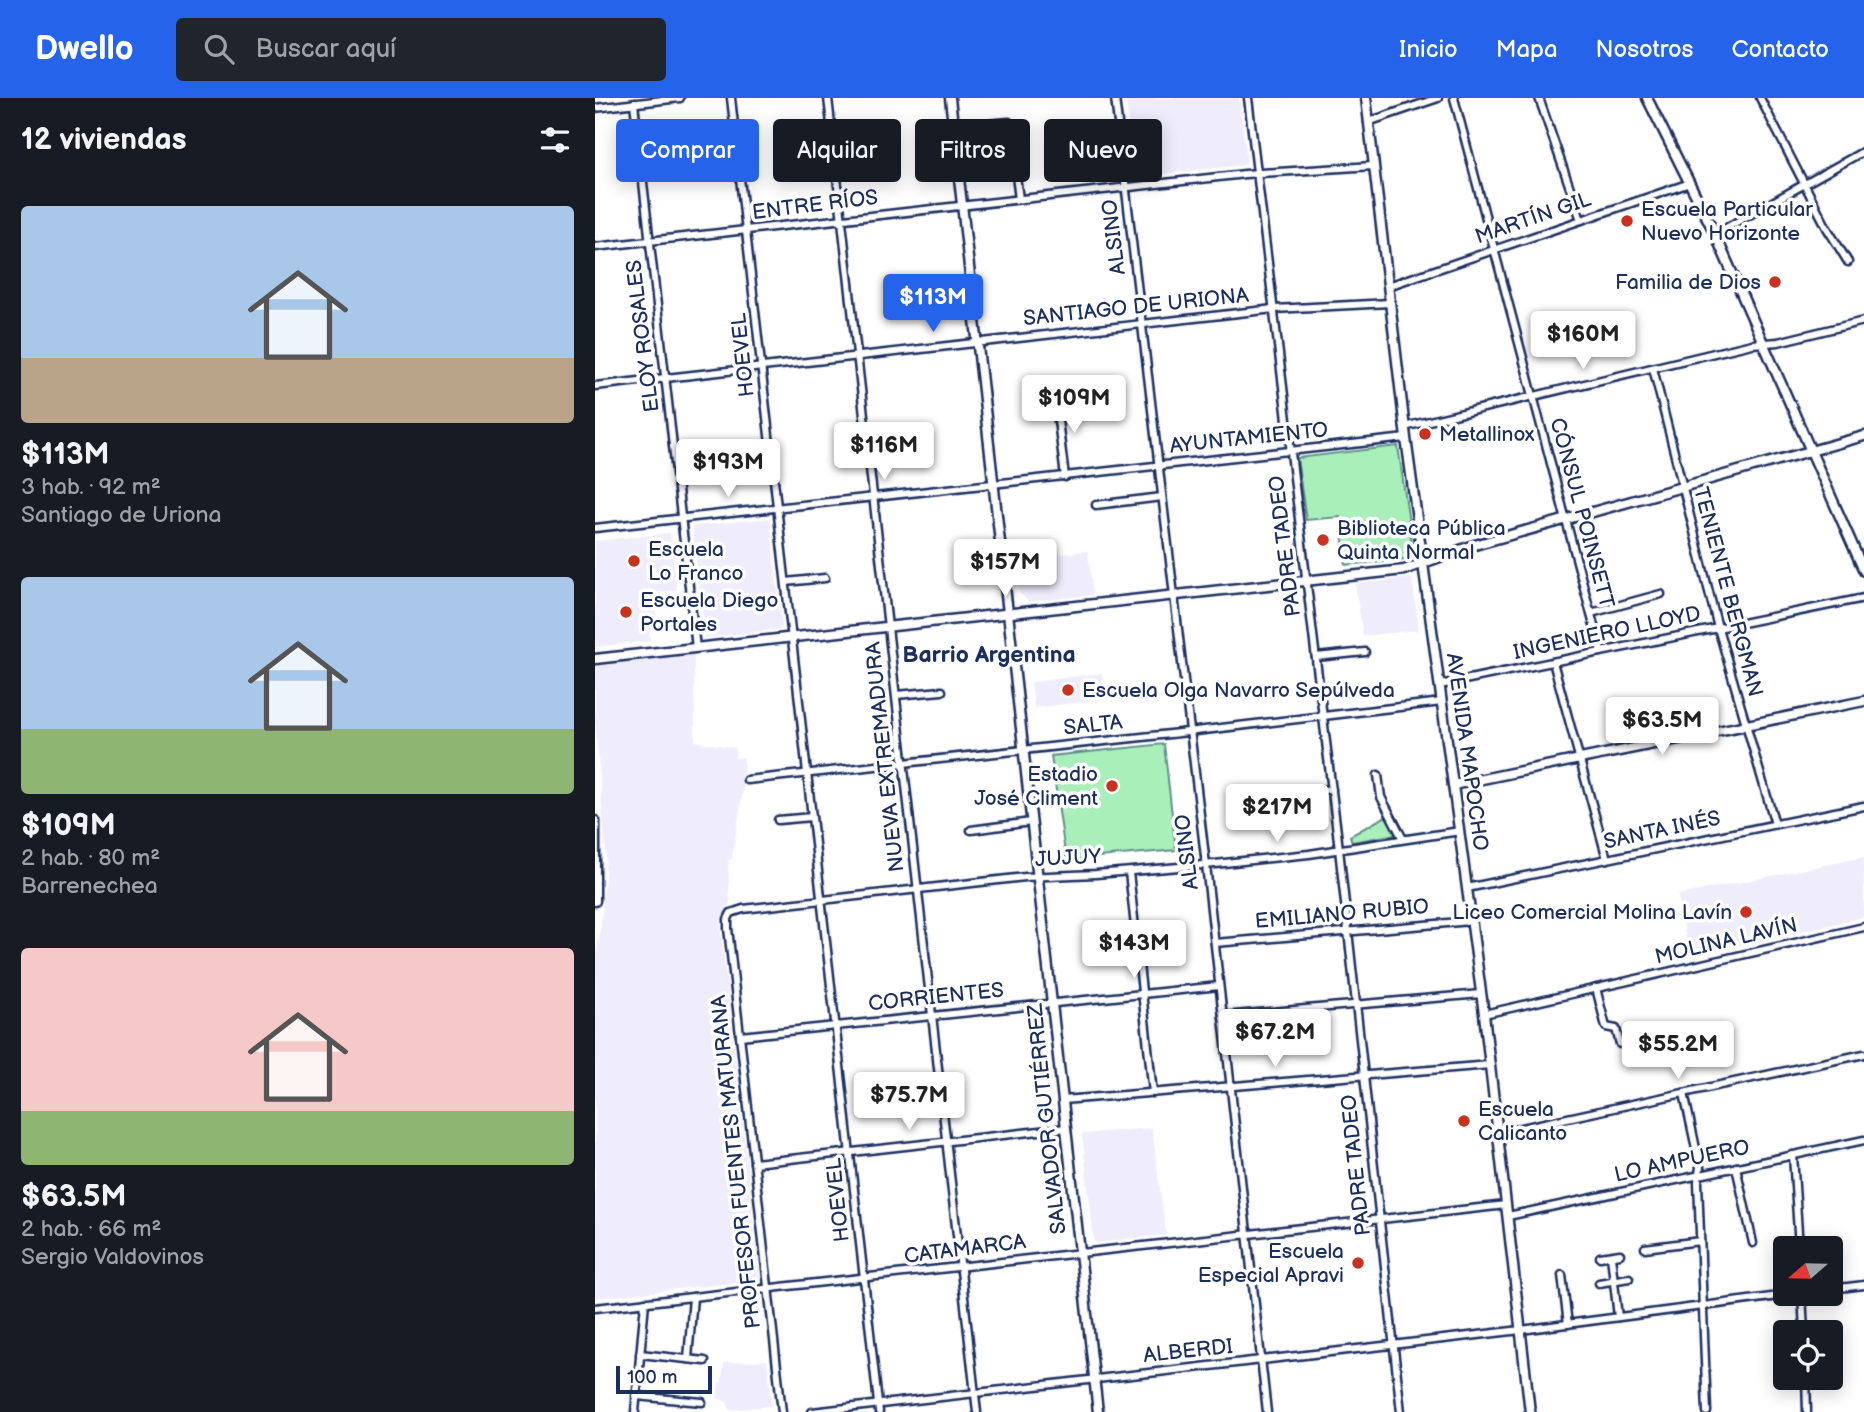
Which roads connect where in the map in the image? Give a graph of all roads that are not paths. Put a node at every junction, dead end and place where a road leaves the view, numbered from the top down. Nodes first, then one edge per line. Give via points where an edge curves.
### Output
1 (680, 98) edge
2 (731, 98) edge
3 (828, 98) edge
4 (950, 98) edge
5 (1115, 98) edge
6 (1248, 98) edge
7 (1366, 98) edge
8 (1437, 98) edge
9 (1454, 98) edge
10 (1539, 98) edge
11 (1647, 98) edge
12 (1760, 98) edge
13 (634, 103) junction
14 (595, 108) edge
15 (952, 119) edge
16 (1368, 122) junction
17 (1864, 151) edge
18 (1373, 166) junction
19 (1257, 173) junction
20 (959, 182) edge
21 (1017, 182) edge
22 (1690, 183) junction
23 (1805, 185) junction
24 (1126, 187) junction
25 (1019, 199) junction
26 (962, 206) junction
27 (842, 220) junction
28 (1581, 220) junction
29 (746, 231) junction
30 (1715, 234) junction
31 (650, 241) junction
32 (595, 247) edge
33 (1493, 250) junction
34 (1848, 262) dead end
35 (1388, 286) junction
36 (1390, 303) junction
37 (1273, 309) junction
38 (1864, 321) edge
39 (1142, 324) junction
40 (977, 343) junction
41 (1764, 343) junction
42 (858, 356) junction
43 (762, 367) junction
44 (1653, 368) junction
45 (666, 378) junction
46 (595, 386) edge
47 (1055, 396) dead end
48 (1532, 396) junction
49 (1404, 427) junction
50 (1864, 436) edge
51 (1406, 438) junction
52 (1291, 451) junction
53 (1810, 451) junction
54 (1159, 466) junction
55 (1065, 477) junction
56 (993, 485) junction
57 (1683, 487) junction
58 (874, 497) junction
59 (1163, 497) junction
60 (1096, 505) dead end
61 (777, 507) junction
62 (682, 518) junction
63 (1566, 520) junction
64 (595, 528) edge
65 (1423, 563) junction
66 (1864, 571) edge
67 (825, 578) dead end
68 (1307, 581) junction
69 (786, 582) junction
70 (1661, 594) dead end
71 (1174, 595) junction
72 (1864, 598) edge
73 (1591, 612) junction
74 (1008, 614) junction
75 (888, 627) junction
76 (1719, 628) junction
77 (792, 637) junction
78 (697, 648) junction
79 (1365, 652) dead end
80 (1601, 652) junction
81 (1315, 657) junction
82 (595, 659) edge
83 (1553, 662) junction
84 (1440, 685) junction
85 (942, 691) dead end
86 (896, 695) junction
87 (1864, 701) edge
88 (1442, 702) junction
89 (1323, 716) junction
90 (1746, 726) junction
91 (1190, 732) junction
92 (1023, 750) junction
93 (1580, 760) junction
94 (904, 762) junction
95 (807, 773) junction
96 (1378, 775) dead end
97 (747, 780) dead end
98 (1453, 785) junction
99 (1332, 789) junction
100 (1282, 795) dead end
101 (1864, 806) edge
102 (812, 817) junction
103 (778, 820) dead end
104 (595, 821) edge
105 (1031, 822) junction
106 (1775, 824) junction
107 (971, 830) dead end
108 (1459, 831) junction
109 (1403, 839) junction
110 (1339, 849) junction
111 (1607, 859) junction
112 (1206, 865) junction
113 (596, 869) edge
114 (1129, 872) junction
115 (1038, 877) junction
116 (1467, 888) junction
117 (918, 889) junction
118 (822, 899) junction
119 (595, 901) edge
120 (734, 911) joint
121 (1472, 921) junction
122 (1864, 928) edge
123 (1348, 932) junction
124 (1215, 943) junction
125 (1219, 986) junction
126 (1596, 988) junction
127 (1142, 993) junction
128 (1481, 994) junction
129 (1052, 1002) junction
130 (1356, 1005) junction
131 (1484, 1014) junction
132 (932, 1015) junction
133 (1223, 1016) junction
134 (836, 1026) junction
135 (740, 1037) junction
136 (1620, 1044) dead end
137 (1864, 1054) edge
138 (1490, 1065) junction
139 (1364, 1075) junction
140 (1231, 1086) junction
141 (1153, 1093) junction
142 (1685, 1093) junction
143 (1063, 1100) junction
144 (1066, 1128) junction
145 (1498, 1133) junction
146 (1864, 1140) edge
147 (947, 1142) junction
148 (850, 1152) junction
149 (1793, 1155) junction
150 (754, 1163) junction
151 (1736, 1167) junction
152 (1699, 1175) junction
153 (1506, 1205) junction
154 (1508, 1216) junction
155 (1380, 1220) junction
156 (1247, 1235) junction
157 (1798, 1236) edge
158 (1700, 1241) junction
159 (1753, 1243) dead end
160 (1646, 1248) dead end
161 (1080, 1254) junction
162 (1620, 1254) dead end
163 (1611, 1255) junction
164 (1600, 1257) dead end
165 (961, 1267) junction
166 (1562, 1275) dead end
167 (864, 1278) junction
168 (1629, 1278) dead end
169 (1614, 1280) junction
170 (1599, 1283) dead end
171 (1864, 1285) edge
172 (1843, 1288) edge
173 (768, 1289) junction
174 (693, 1297) junction
175 (1773, 1297) edge
176 (645, 1302) junction
177 (1703, 1306) junction
178 (595, 1308) edge
179 (1618, 1317) junction
180 (1568, 1324) junction
181 (1521, 1330) junction
182 (1394, 1345) junction
183 (640, 1354) junction
184 (688, 1359) junction
185 (705, 1361) dead end
186 (1261, 1361) junction
187 (1094, 1379) junction
188 (1806, 1390) edge
189 (975, 1393) junction
190 (636, 1396) junction
191 (702, 1402) dead end
192 (879, 1408) edge
193 (635, 1412) edge
194 (782, 1412) edge
195 (811, 1412) edge
196 (977, 1412) edge
197 (1098, 1412) edge
198 (1267, 1412) edge
199 (1401, 1412) edge
200 (1530, 1412) edge
201 (1707, 1412) edge
202 (1807, 1412) edge

1 - 13 street
2 - 29 street, HOEVEL
3 - 27 street, NUEVA EXTREMADURA
4 - 15 main road, SALVADOR GUTIÉRREZ
5 - 24 street, ALSINO
6 - 19 street, PADRE TADEO
7 - 16 main road, AVENIDA MAPOCHO
8 - 16 street
9 - 33 street, CÓNSUL POINSETT
10 - 28 street
11 - 22 main road
12 - 23 street
13 - 14 street
13 - 31 street, ELOY ROSALES
16 - 18 main road, AVENIDA MAPOCHO
17 - 23 street
18 - 19 street, ENTRE RÍOS
18 - 35 main road, AVENIDA MAPOCHO
19 - 24 street, ENTRE RÍOS
19 - 37 street, PADRE TADEO
20 - 26 main road, SALVADOR GUTIÉRREZ
21 - 25 street
22 - 28 street, MARTÍN GIL
22 - 30 main road
23 - 30 street
23 - 34 street
24 - 25 street, ENTRE RÍOS
24 - 39 street, ALSINO
25 - 26 street, ENTRE RÍOS
26 - 27 street, ENTRE RÍOS
26 - 40 main road, SALVADOR GUTIÉRREZ
27 - 29 street, ENTRE RÍOS
27 - 42 street, NUEVA EXTREMADURA
28 - 33 street, MARTÍN GIL
29 - 31 street, ENTRE RÍOS
29 - 43 street, HOEVEL
30 - 41 main road
31 - 32 street, ENTRE RÍOS
31 - 45 street, ELOY ROSALES
33 - 35 street, MARTÍN GIL
33 - 48 street, CÓNSUL POINSETT
35 - 36 main road, AVENIDA MAPOCHO
36 - 37 street, SANTIAGO DE URIONA
36 - 49 main road, AVENIDA MAPOCHO
37 - 39 street, SANTIAGO DE URIONA
37 - 52 street, PADRE TADEO
38 - 41 street
39 - 40 street, SANTIAGO DE URIONA
39 - 54 street, ALSINO
40 - 42 street, SANTIAGO DE URIONA
40 - 56 main road, SALVADOR GUTIÉRREZ
41 - 44 street
41 - 53 main road
42 - 43 street, SANTIAGO DE URIONA
42 - 58 street, NUEVA EXTREMADURA
43 - 45 street, SANTIAGO DE URIONA
43 - 61 street, HOEVEL
44 - 48 street
44 - 57 street, TENIENTE BERGMAN
45 - 46 street, SANTIAGO DE URIONA
45 - 62 street, ELOY ROSALES
47 - 55 street
48 - 49 street
48 - 63 street, CÓNSUL POINSETT
49 - 51 main road, AVENIDA MAPOCHO
50 - 53 main road
51 - 52 street, AYUNTAMIENTO
51 - 65 main road, AVENIDA MAPOCHO
52 - 54 street, AYUNTAMIENTO
52 - 68 street, PADRE TADEO
53 - 57 main road
53 - 66 main road
54 - 55 street, AYUNTAMIENTO
54 - 59 street, ALSINO
55 - 56 street, AYUNTAMIENTO
56 - 58 street, AYUNTAMIENTO
56 - 74 main road, SALVADOR GUTIÉRREZ
57 - 63 main road
57 - 76 street, TENIENTE BERGMAN
58 - 61 street, AYUNTAMIENTO
58 - 75 street, NUEVA EXTREMADURA
59 - 60 street
59 - 71 street, ALSINO
61 - 62 street, AYUNTAMIENTO
61 - 69 street, HOEVEL
62 - 64 street, AYUNTAMIENTO
62 - 78 street, ELOY ROSALES
63 - 65 main road
63 - 73 street, CÓNSUL POINSETT
65 - 68 main road via 1404,570
65 - 84 main road, AVENIDA MAPOCHO
67 - 69 street
68 - 71 main road
68 - 81 street, PADRE TADEO
69 - 77 street, HOEVEL
70 - 73 street
71 - 74 main road
71 - 91 street, ALSINO
72 - 76 street, INGENIERO LLOYD
73 - 80 street, CÓNSUL POINSETT
74 - 75 main road
74 - 92 main road, SALVADOR GUTIÉRREZ
75 - 77 main road
75 - 86 street, NUEVA EXTREMADURA
76 - 80 street, INGENIERO LLOYD
76 - 90 street, TENIENTE BERGMAN
77 - 78 main road
77 - 95 street, HOEVEL
78 - 82 main road
79 - 81 street
80 - 83 street, INGENIERO LLOYD
81 - 89 street, PADRE TADEO
83 - 84 street, INGENIERO LLOYD
83 - 93 street
84 - 88 main road, AVENIDA MAPOCHO
85 - 86 street
86 - 94 street, NUEVA EXTREMADURA
87 - 90 main road
88 - 89 street, SALTA
88 - 98 main road, AVENIDA MAPOCHO
89 - 91 street, SALTA
89 - 99 street, PADRE TADEO
90 - 93 main road
90 - 106 street, TENIENTE BERGMAN
91 - 92 street, SALTA
91 - 112 street, ALSINO
92 - 94 street, SALTA
92 - 105 main road, SALVADOR GUTIÉRREZ
93 - 98 main road
93 - 111 street
94 - 95 street, SALTA
94 - 117 street, NUEVA EXTREMADURA
95 - 97 street, SALTA
95 - 102 street, HOEVEL
96 - 109 street via 1381,797
98 - 108 main road, AVENIDA MAPOCHO
99 - 100 street
99 - 110 street, PADRE TADEO
101 - 106 street, SANTA INÉS
102 - 103 street
102 - 118 street, HOEVEL
104 - 113 main road
105 - 107 street
105 - 115 main road, SALVADOR GUTIÉRREZ
106 - 111 street, SANTA INÉS
108 - 109 street, JUJUY
108 - 116 main road, AVENIDA MAPOCHO
109 - 110 street, JUJUY
110 - 112 street, JUJUY
110 - 123 street, PADRE TADEO
111 - 116 street, SANTA INÉS
112 - 114 street, JUJUY
112 - 124 street, ALSINO
113 - 119 main road
114 - 115 street, JUJUY
114 - 127 street
115 - 117 street, JUJUY
115 - 129 main road, SALVADOR GUTIÉRREZ
116 - 121 main road, AVENIDA MAPOCHO
117 - 118 street, JUJUY
117 - 132 street, NUEVA EXTREMADURA
118 - 120 street, JUJUY
118 - 134 street, HOEVEL
120 - 135 street, PROFESOR FUENTES MATURANA via 727,928
121 - 123 street, EMILIANO RUBIO
121 - 128 main road, AVENIDA MAPOCHO
122 - 126 street, MOLINA LAVÍN
123 - 124 street, EMILIANO RUBIO
123 - 130 street, PADRE TADEO
124 - 125 street, ALSINO
125 - 127 street, CORRIENTES
125 - 133 street, ALSINO
126 - 131 street, MOLINA LAVÍN
126 - 136 street via 1606,1027 1616,1029
127 - 129 street, CORRIENTES
127 - 141 street
128 - 130 street
128 - 131 main road, AVENIDA MAPOCHO
129 - 132 street, CORRIENTES
129 - 143 main road, SALVADOR GUTIÉRREZ
130 - 133 street
130 - 139 street, PADRE TADEO
131 - 138 main road, AVENIDA MAPOCHO
132 - 134 street, CORRIENTES
132 - 147 street, NUEVA EXTREMADURA
133 - 140 street, ALSINO
134 - 135 street, CORRIENTES
134 - 148 street, HOEVEL
135 - 150 street, PROFESOR FUENTES MATURANA
137 - 142 street
138 - 139 street
138 - 145 main road, AVENIDA MAPOCHO
139 - 140 street
139 - 155 street, PADRE TADEO
140 - 141 street
140 - 156 street, ALSINO
141 - 143 street
142 - 145 street
142 - 152 street
143 - 144 main road, SALVADOR GUTIÉRREZ
144 - 147 street
144 - 161 main road, SALVADOR GUTIÉRREZ
145 - 153 main road, AVENIDA MAPOCHO
146 - 149 street, LO AMPUERO
147 - 148 street
147 - 165 street, NUEVA EXTREMADURA
148 - 150 street
148 - 167 street, HOEVEL
149 - 151 street, LO AMPUERO
149 - 157 street
150 - 173 street, PROFESOR FUENTES MATURANA
151 - 152 street, LO AMPUERO
151 - 159 street
152 - 154 street, LO AMPUERO
152 - 158 street
153 - 154 main road, AVENIDA MAPOCHO
153 - 155 street, CATAMARCA
154 - 181 main road, AVENIDA MAPOCHO
155 - 156 street, CATAMARCA
155 - 182 street, PADRE TADEO
156 - 161 street, CATAMARCA
156 - 186 street, ALSINO
158 - 160 street
158 - 177 street
161 - 165 street, CATAMARCA
161 - 187 main road, SALVADOR GUTIÉRREZ
162 - 163 street
163 - 164 street
163 - 169 street
165 - 167 street, CATAMARCA
165 - 189 street, NUEVA EXTREMADURA
166 - 180 street
167 - 173 street, CATAMARCA
167 - 192 street, HOEVEL
168 - 169 street
169 - 170 street
169 - 179 street
171 - 172 street
173 - 174 street, CATAMARCA
173 - 194 street, PROFESOR FUENTES MATURANA
174 - 176 street, CATAMARCA
174 - 184 street
175 - 177 street, ALBERDI
176 - 178 street, CATAMARCA
176 - 183 street
177 - 179 street, ALBERDI
177 - 201 street
179 - 180 street, ALBERDI
180 - 181 street, ALBERDI
181 - 182 street, ALBERDI
181 - 200 main road, AVENIDA MAPOCHO
182 - 186 street, ALBERDI
182 - 199 street, PADRE TADEO
183 - 184 street
183 - 190 street
184 - 185 street
186 - 187 street, ALBERDI
186 - 198 street, ALSINO
187 - 189 street, ALBERDI
187 - 197 main road, SALVADOR GUTIÉRREZ
188 - 202 street
189 - 192 street, ALBERDI
189 - 196 street, NUEVA EXTREMADURA
190 - 191 street
190 - 193 street
192 - 195 street, ALBERDI

